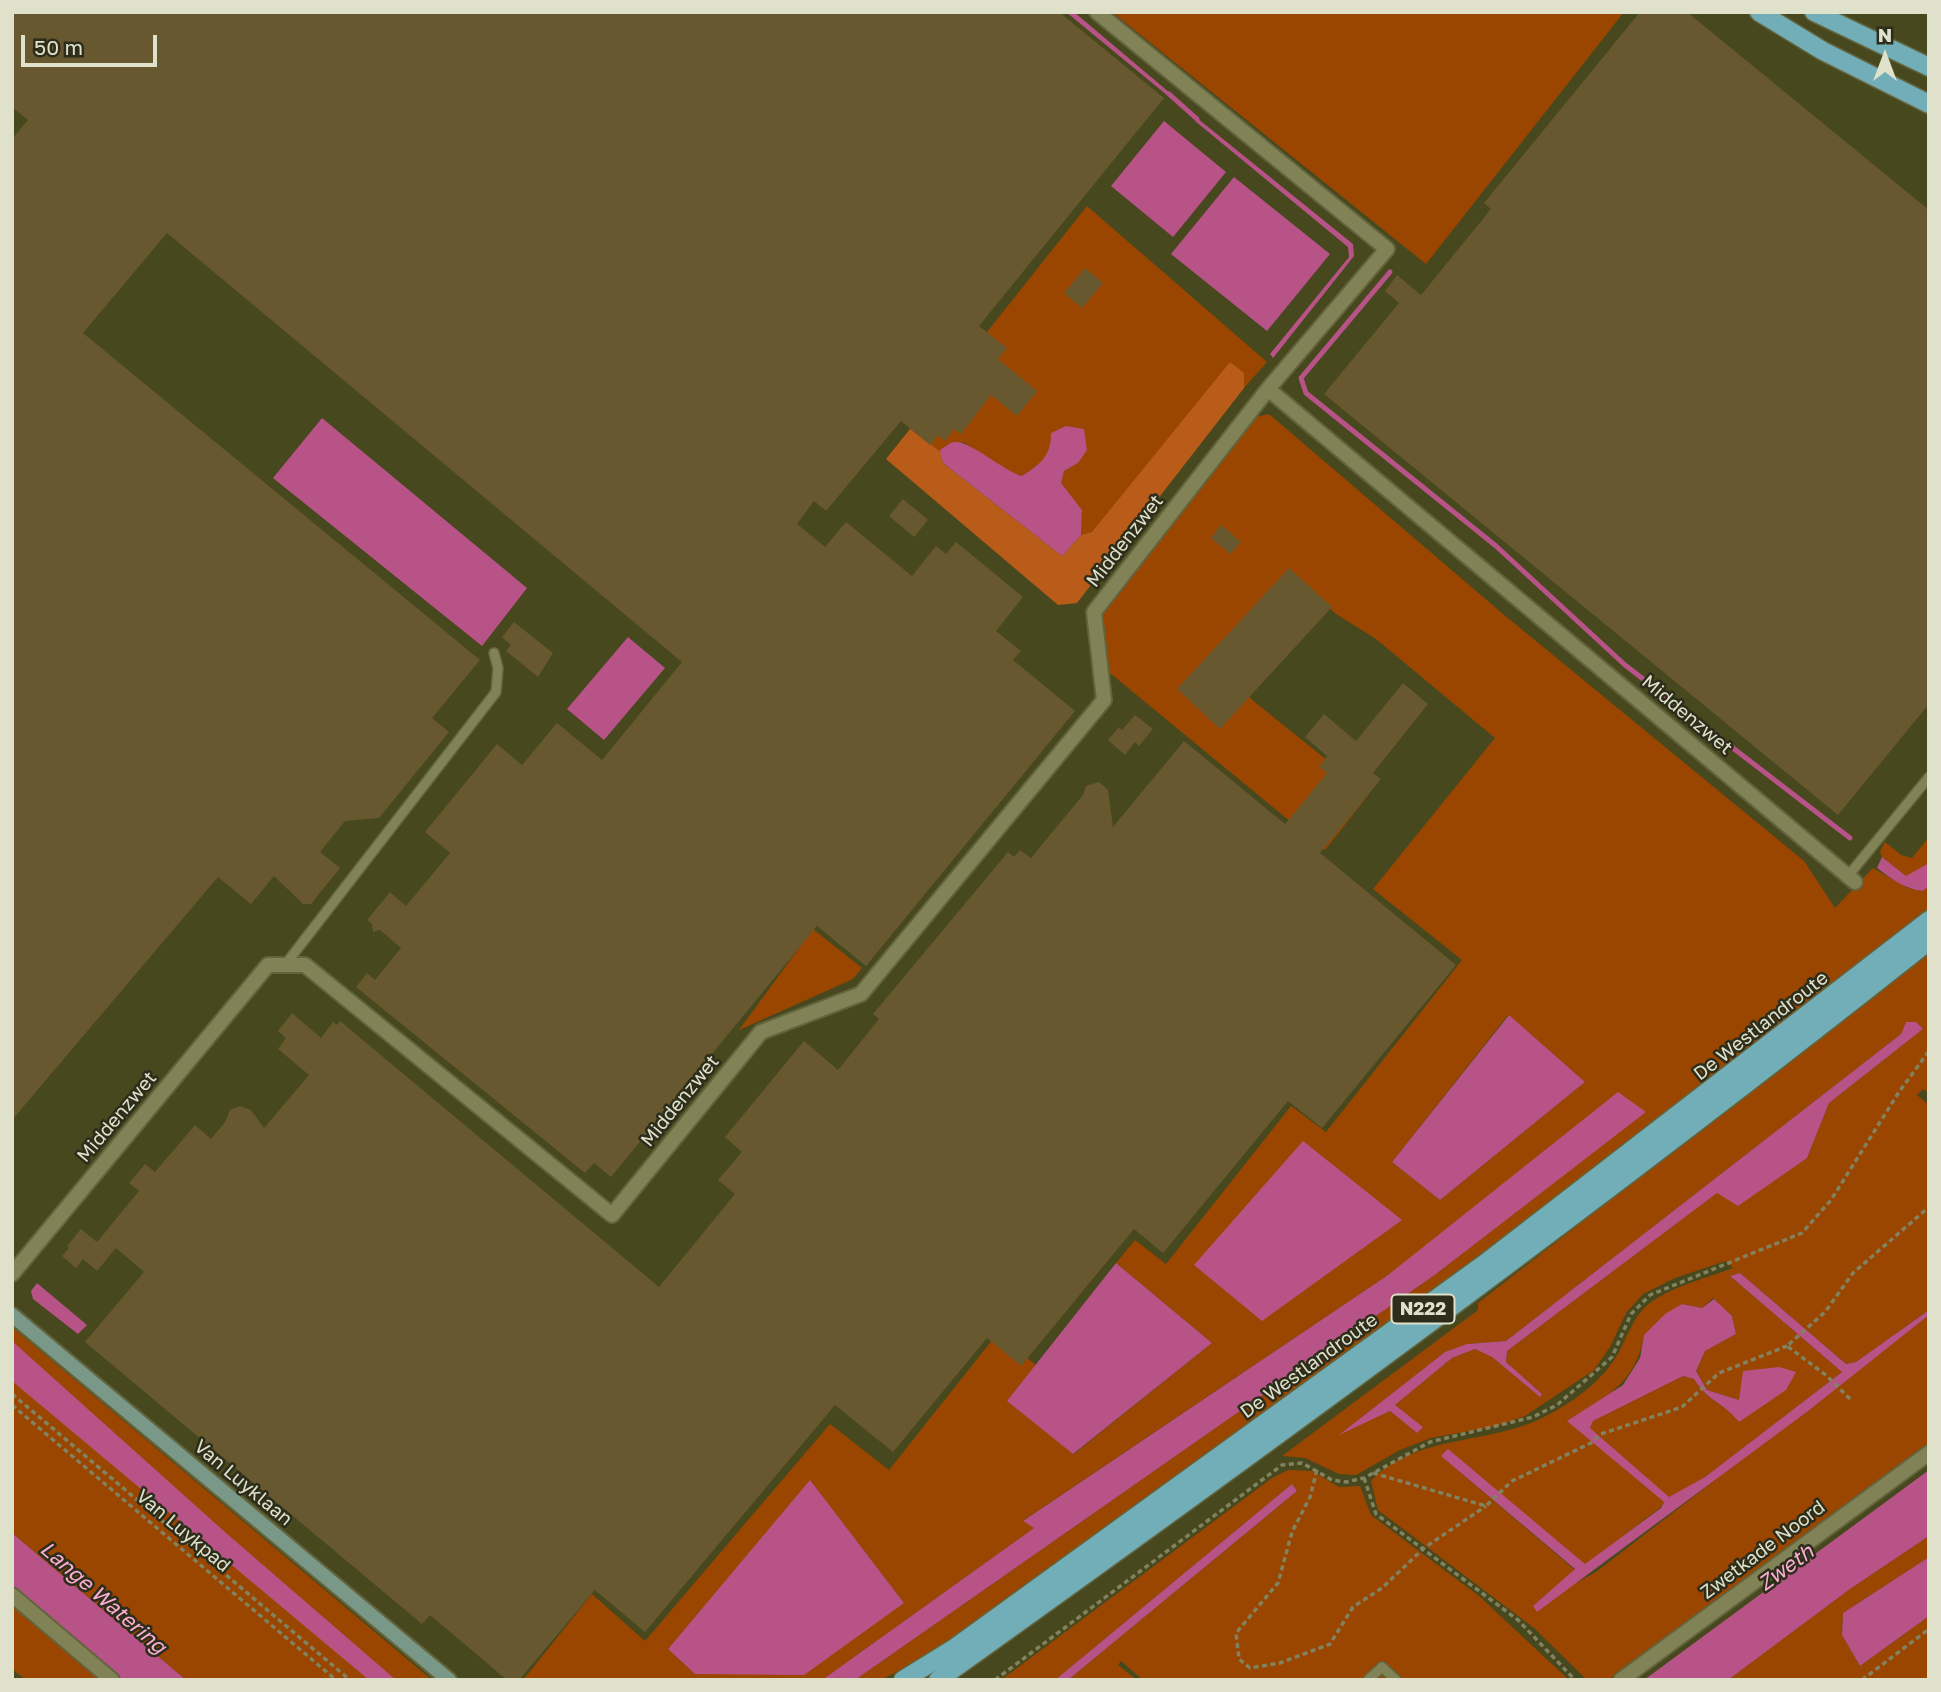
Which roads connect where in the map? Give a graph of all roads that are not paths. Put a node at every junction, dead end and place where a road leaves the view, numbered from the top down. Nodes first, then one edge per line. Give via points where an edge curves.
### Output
1 (1097, 12) edge
2 (1759, 12) edge
3 (1814, 12) edge
4 (1929, 67) edge
5 (1929, 104) edge
6 (1268, 389) junction
7 (495, 653) dead end
8 (1929, 777) edge
9 (1852, 879) joint
10 (1929, 920) edge
11 (1929, 941) edge
12 (285, 965) junction
13 (12, 1274) edge
14 (12, 1315) edge
15 (1929, 1452) edge
16 (12, 1595) edge
17 (112, 1680) edge
18 (449, 1680) edge
19 (903, 1680) edge
20 (938, 1680) edge
21 (1368, 1680) edge
22 (1396, 1680) edge
23 (1621, 1680) edge

1 - 6 street, Middenzwet via 1387,249
2 - 5 main road via 1823,51
3 - 4 main road
6 - 9 street, Middenzwet
6 - 12 street, Middenzwet via 1094,612 1104,700 861,994 761,1032 612,1215 305,965
7 - 12 lane via 496,692
8 - 9 lane
10 - 19 main road, De Westlandroute / N222 via 1484,1264 964,1641
11 - 20 main road, De Westlandroute / N222 via 1498,1275
12 - 13 street, Middenzwet via 268,965
14 - 18 street, Van Luyklaan
15 - 23 street, Zwetkade Noord
16 - 17 street
21 - 22 lane via 1382,1667

